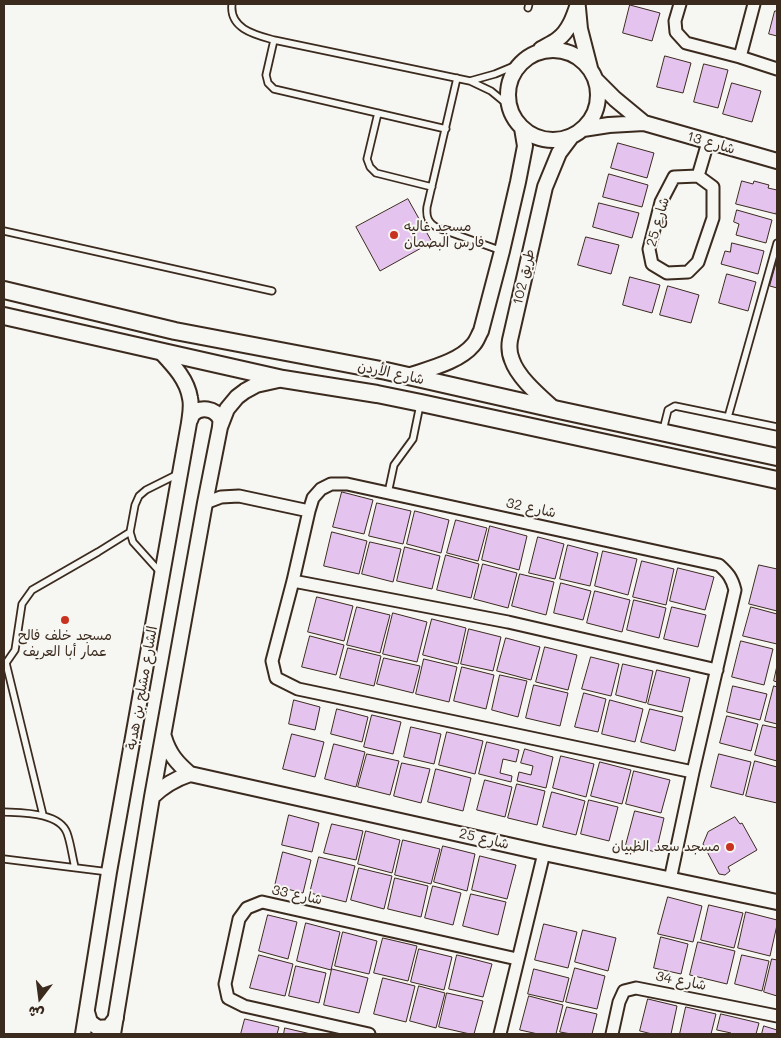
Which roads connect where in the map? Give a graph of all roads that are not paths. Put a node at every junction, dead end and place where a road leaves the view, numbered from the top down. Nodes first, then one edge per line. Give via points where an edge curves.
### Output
1 (232, 4) edge
2 (578, 4) edge
3 (680, 4) edge
4 (754, 4) edge
5 (274, 40) junction
6 (740, 57) junction
7 (522, 61) junction
8 (777, 69) edge
9 (593, 74) junction
10 (457, 78) junction
11 (470, 81) junction
12 (508, 105) junction
13 (378, 113) junction
14 (644, 123) junction
15 (522, 128) junction
16 (446, 129) junction
17 (577, 133) junction
18 (708, 142) junction
19 (777, 159) edge
20 (698, 176) junction
21 (432, 187) junction
22 (4, 231) edge
23 (777, 243) edge
24 (502, 251) junction
25 (4, 290) edge
26 (272, 291) dead end
27 (4, 316) edge
28 (160, 351) junction
29 (408, 376) junction
30 (283, 379) junction
31 (421, 403) junction
32 (554, 409) junction
33 (728, 417) junction
34 (189, 423) junction
35 (220, 427) junction
36 (777, 427) edge
37 (663, 433) junction
38 (777, 457) edge
39 (180, 473) junction
40 (777, 480) edge
41 (388, 492) junction
42 (204, 503) junction
43 (309, 510) junction
44 (130, 532) junction
45 (162, 574) junction
46 (293, 581) junction
47 (5, 663) edge
48 (717, 670) junction
49 (164, 736) junction
50 (693, 772) junction
51 (190, 774) junction
52 (152, 797) junction
53 (4, 812) edge
54 (43, 815) junction
55 (544, 853) junction
56 (4, 859) edge
57 (75, 868) junction
58 (109, 872) junction
59 (670, 880) junction
60 (777, 902) edge
61 (517, 960) junction
62 (87, 1012) junction
63 (777, 1016) edge
64 (116, 1018) junction
65 (83, 1034) edge
66 (113, 1034) edge
67 (369, 1034) edge
68 (500, 1034) edge
69 (612, 1034) edge

1 - 5 lane via 236,20 245,30
2 - 7 street via 570,26 559,39
2 - 9 street via 580,29
3 - 6 street via 675,21 676,32 686,43
4 - 6 street
5 - 10 lane
5 - 13 lane via 266,75 274,89
6 - 8 street
7 - 9 street via 553,49 580,58
7 - 11 lane via 496,74
7 - 12 street via 509,82
9 - 14 street, شارع 13 via 615,99
9 - 17 street via 599,94 597,107 592,120
10 - 11 lane
10 - 16 lane
11 - 12 lane via 491,91
12 - 15 street
13 - 16 lane
13 - 21 lane via 367,159 370,167 376,173
14 - 17 street, شارع 13 via 609,125
14 - 18 street, شارع 13
15 - 17 street via 545,140 558,140
15 - 24 street, طريق 102 via 525,146
16 - 21 lane
17 - 32 street, طريق 102 via 559,153 545,187 509,350 522,377
18 - 19 street, شارع 13
18 - 20 street
20 - 20 street, شارع 25 via 713,187 712,218 698,262 688,272 667,273 652,264 648,249 662,202 674,177
21 - 24 lane via 426,213 432,225
22 - 26 lane
23 - 33 lane
24 - 29 street, طريق 102 via 475,344 457,358
25 - 29 main road, شارع الأردن via 175,331
27 - 28 main road, شارع الأردن
28 - 30 main road, شارع الأردن
28 - 34 street, الشارع مشلح بن هدبة via 187,386 191,399
29 - 32 main road, شارع الأردن
30 - 31 main road, شارع الأردن
30 - 35 street via 256,385 237,397 227,408
31 - 40 main road, شارع الأردن
31 - 41 lane via 413,439 394,465
32 - 37 main road, شارع الأردن
33 - 36 lane
33 - 37 lane via 675,406 667,414
34 - 35 street via 192,415 207,409 215,412 220,419
34 - 39 street, الشارع مشلح بن هدبة
35 - 42 street
37 - 38 main road, شارع الأردن
39 - 44 lane via 139,496
39 - 45 street, الشارع مشلح بن هدبة
41 - 43 street, شارع 32 via 331,484 313,498
41 - 48 street, شارع 32 via 719,565 728,572 735,590
42 - 43 street via 221,497 239,496
42 - 49 street
43 - 46 street, شارع 32
44 - 45 lane via 133,542
44 - 47 lane via 32,590 22,604 15,650
45 - 58 street, الشارع مشلح بن هدبة
46 - 48 street via 508,622
46 - 50 street, شارع 32 via 272,661 276,678 298,690
47 - 54 lane
48 - 50 street, شارع 32
49 - 51 street via 173,758
49 - 52 street
50 - 59 street, شارع 32
51 - 52 street via 170,782
51 - 55 street, شارع 25
52 - 64 street
53 - 54 lane
54 - 57 lane via 67,831
55 - 59 street, شارع 25
55 - 61 street
56 - 57 lane
57 - 58 lane
58 - 62 street, الشارع مشلح بن هدبة
59 - 60 street, شارع 25
61 - 67 street, شارع 33 via 262,902 247,908 239,920 225,984 228,998 244,1006
61 - 68 street
62 - 64 street via 90,1022 98,1028 109,1027
62 - 65 street, الشارع مشلح بن هدبة
63 - 69 street, شارع 34 via 636,988 624,991
64 - 66 street

